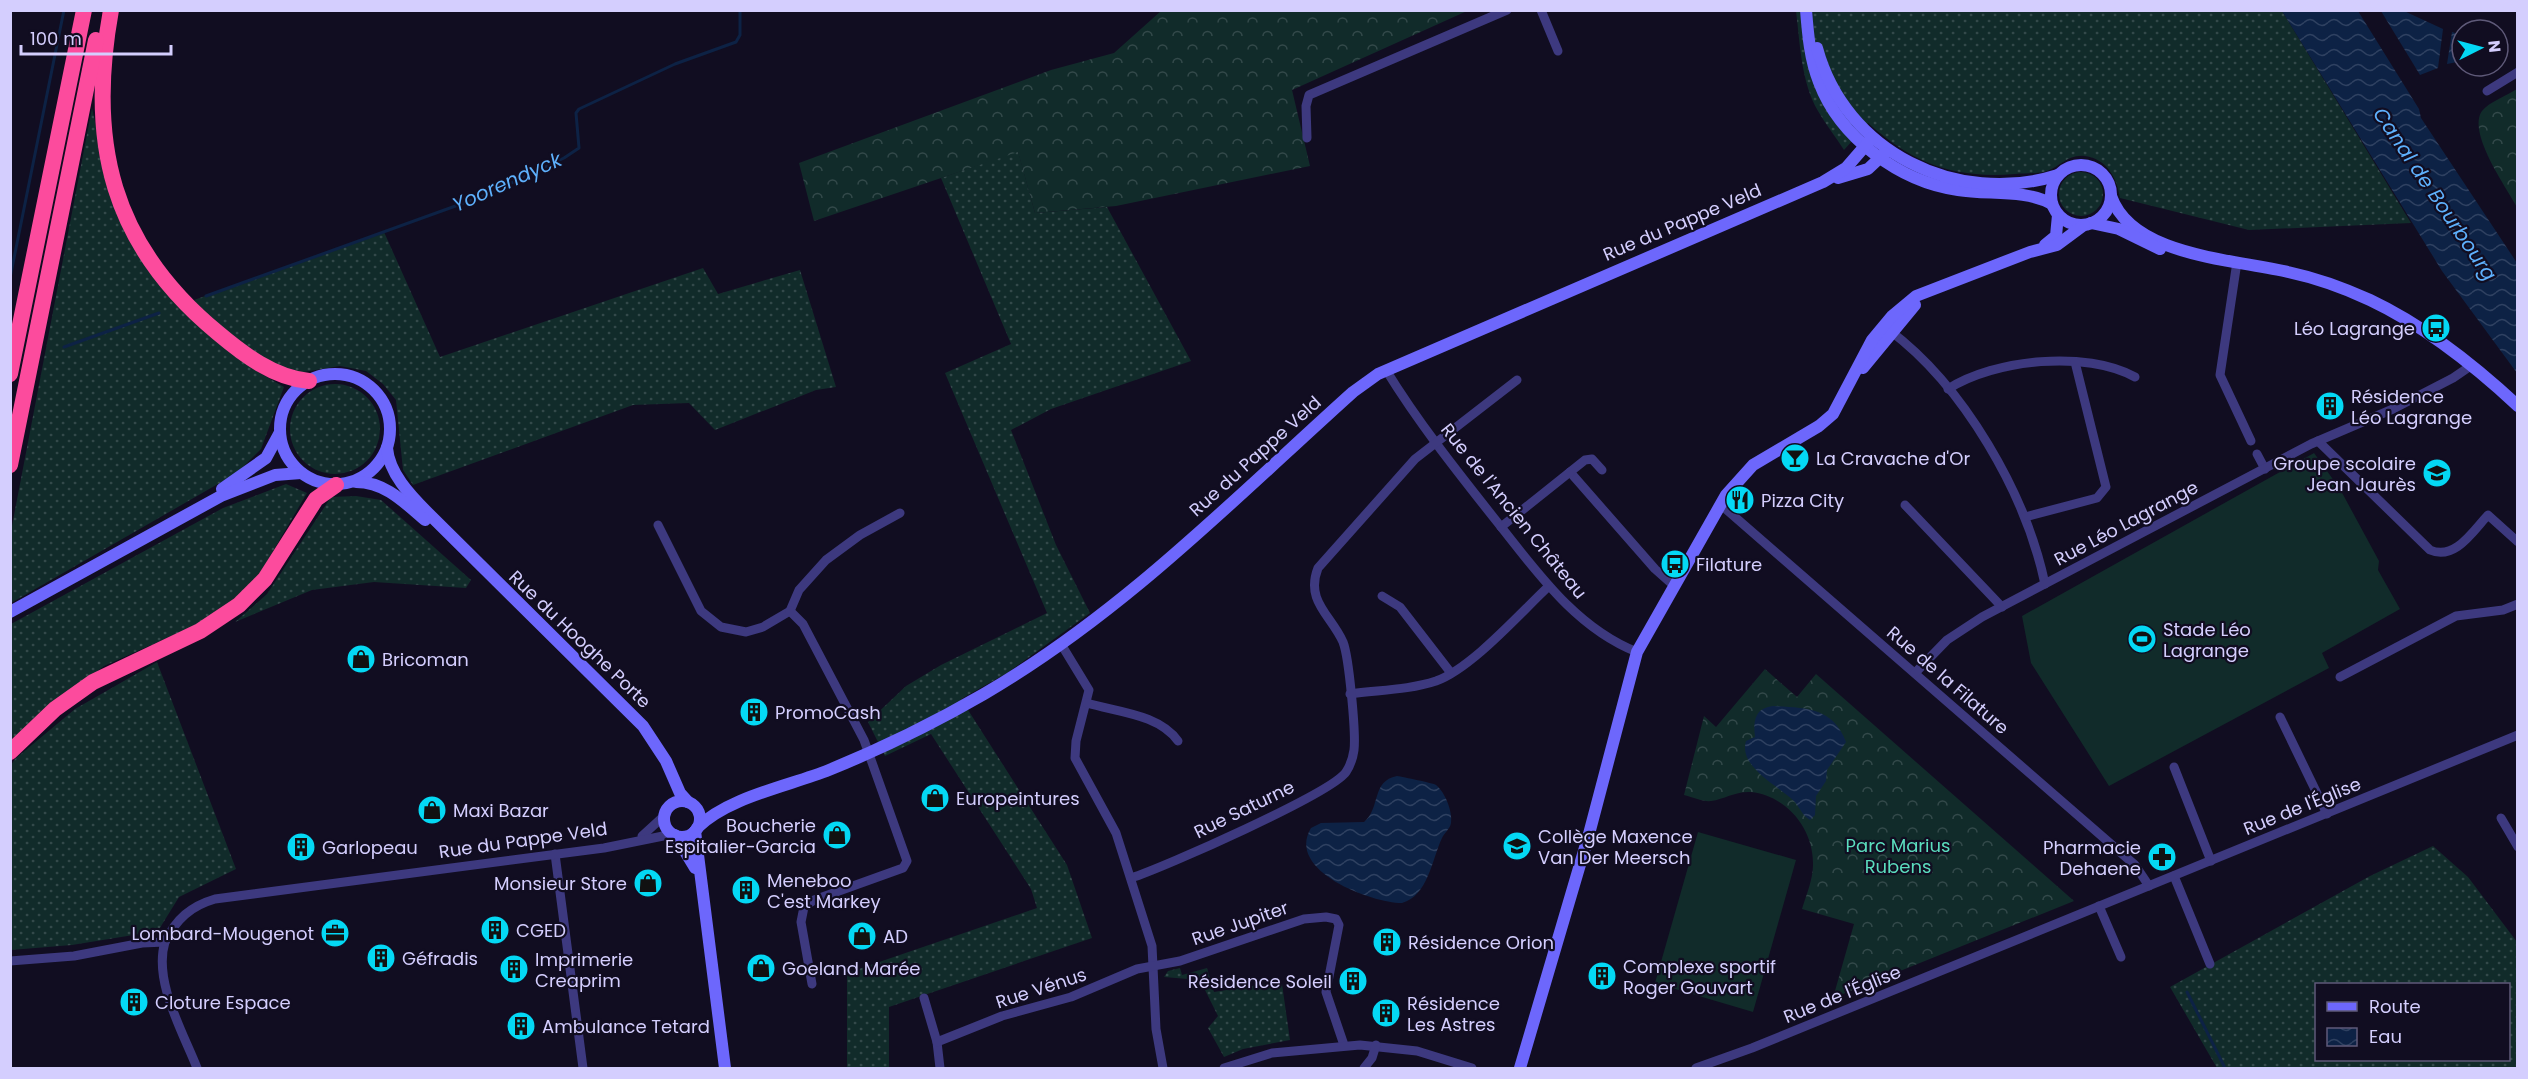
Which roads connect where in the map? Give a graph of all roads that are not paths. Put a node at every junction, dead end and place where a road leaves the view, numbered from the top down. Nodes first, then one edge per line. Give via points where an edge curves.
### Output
1 (84, 10) edge
2 (102, 10) edge
3 (111, 10) edge
4 (1507, 10) edge
5 (1541, 10) edge
6 (1806, 10) edge
7 (1811, 10) edge
8 (1557, 51) dead end
9 (2517, 72) edge
10 (1828, 90) junction
11 (2487, 91) dead end
12 (1308, 138) dead end
13 (1869, 142) junction
14 (1884, 154) junction
15 (2058, 175) junction
16 (1823, 182) junction
17 (2110, 196) junction
18 (2055, 209) junction
19 (2087, 224) junction
20 (2030, 252) junction
21 (2205, 257) junction
22 (2237, 262) junction
23 (21, 320) junction
24 (1887, 329) junction
25 (10, 359) edge
26 (2075, 362) junction
27 (2472, 365) junction
28 (1386, 370) junction
29 (10, 374) edge
30 (2135, 377) dead end
31 (1517, 380) dead end
32 (309, 381) junction
33 (1948, 389) junction
34 (2517, 406) edge
35 (280, 433) junction
36 (2250, 441) dead end
37 (2318, 441) junction
38 (1435, 443) junction
39 (387, 448) junction
40 (2258, 454) dead end
41 (10, 465) edge
42 (2265, 468) junction
43 (1602, 470) dead end
44 (1570, 472) junction
45 (300, 473) junction
46 (344, 483) junction
47 (1720, 504) junction
48 (1905, 505) dead end
49 (900, 513) dead end
50 (184, 515) junction
51 (2025, 517) junction
52 (658, 525) dead end
53 (1501, 527) junction
54 (2517, 542) edge
55 (467, 555) junction
56 (2045, 584) junction
57 (1673, 585) junction
58 (1549, 586) junction
59 (1382, 596) dead end
60 (2517, 604) edge
61 (2002, 607) junction
62 (14, 610) edge
63 (790, 611) junction
64 (1061, 644) junction
65 (1637, 652) junction
66 (1451, 673) junction
67 (1915, 673) junction
68 (2340, 677) dead end
69 (1350, 694) junction
70 (1087, 703) junction
71 (2280, 717) dead end
72 (2517, 735) edge
73 (1178, 741) dead end
74 (10, 752) edge
75 (661, 753) junction
76 (869, 753) junction
77 (2174, 767) dead end
78 (740, 802) junction
79 (691, 805) junction
80 (667, 811) junction
81 (2327, 814) junction
82 (2501, 818) dead end
83 (696, 829) junction
84 (674, 834) junction
85 (629, 843) junction
86 (2517, 848) edge
87 (555, 854) junction
88 (2211, 861) junction
89 (2174, 876) junction
90 (1131, 878) junction
91 (2149, 886) junction
92 (704, 898) junction
93 (2099, 906) junction
94 (165, 942) junction
95 (2121, 957) dead end
96 (10, 962) edge
97 (2210, 964) dead end
98 (1155, 966) junction
99 (812, 984) dead end
100 (924, 998) dead end
101 (937, 1042) junction
102 (1344, 1045) junction
103 (1376, 1045) junction
104 (197, 1068) edge
105 (583, 1068) edge
106 (725, 1068) edge
107 (940, 1068) edge
108 (1163, 1068) edge
109 (1224, 1068) edge
110 (1364, 1068) edge
111 (1472, 1068) edge
112 (1520, 1068) edge
113 (1696, 1068) edge

1 - 23 highway
2 - 41 highway
3 - 32 highway via 101,84 103,137 113,184 135,234 170,287 214,330 276,372
4 - 12 street via 1310,94 1306,106
5 - 8 street
6 - 10 street via 1811,54
7 - 10 street
9 - 11 street
10 - 13 street
13 - 14 street
13 - 16 street, Rue du Pappe Veld via 1844,170
14 - 15 street via 1961,181 2018,183
14 - 16 street, Rue du Pappe Veld via 1864,171
14 - 18 street via 1904,173 1941,187 2029,195
15 - 17 street via 2074,165 2091,167 2106,179
15 - 18 street via 2051,189
16 - 28 street, Rue du Pappe Veld
17 - 19 street via 2106,212
17 - 21 street via 2121,213 2142,231 2170,246
18 - 19 street via 2071,223
18 - 20 street via 2059,230 2055,237
19 - 20 street via 2057,245
19 - 21 street via 2119,229 2164,251
20 - 24 street via 1916,296
21 - 22 street
22 - 27 street via 2310,278 2370,300 2418,326
22 - 36 street via 2220,375
23 - 25 highway
23 - 29 highway
24 - 33 street
24 - 47 street via 1862,356 1847,391 1829,418 1754,465
26 - 30 street via 2113,368
26 - 33 street via 2001,368
26 - 51 street via 2106,487 2097,498
27 - 34 street
27 - 37 street, Rue Léo Lagrange via 2393,409
28 - 38 street, Rue de l'Ancien Château
28 - 64 street, Rue du Pappe Veld via 1353,392 1142,582
31 - 38 street
32 - 35 street via 286,404
32 - 39 street via 342,374 369,386 381,398 388,414
33 - 51 street via 1992,453
35 - 45 street via 287,457
35 - 50 street via 266,459
37 - 42 street, Rue Léo Lagrange
37 - 54 street via 2430,550 2452,550 2488,515
38 - 53 street, Rue de l'Ancien Château
38 - 69 street via 1411,463 1316,574 1314,591 1318,604 1344,647
39 - 46 street via 374,469
39 - 55 street, Rue du Hooghe Porte via 392,468 409,492
40 - 42 street
42 - 56 street, Rue Léo Lagrange
43 - 44 street via 1590,458
44 - 53 street
44 - 57 street
45 - 46 street via 319,483
45 - 50 street via 251,484
46 - 55 street, Rue du Hooghe Porte via 372,483 388,490
46 - 74 highway via 316,499 265,579 239,605 200,631 85,687 41,721
47 - 57 street
47 - 67 street, Rue de la Filature
48 - 61 street
49 - 63 street via 854,538 826,560 799,590
50 - 62 street
51 - 56 street
52 - 63 street via 696,604 715,624 734,631 752,631
53 - 58 street, Rue de l'Ancien Château
55 - 75 street, Rue du Hooghe Porte via 625,706
56 - 61 street, Rue Léo Lagrange
57 - 65 street
58 - 65 street, Rue de l'Ancien Château via 1584,621
58 - 66 street
59 - 66 street via 1400,607
60 - 68 street via 2504,610 2456,616
61 - 67 street, Rue Léo Lagrange via 1954,635
63 - 76 street via 803,624
64 - 70 street via 1087,684
64 - 76 street, Rue du Pappe Veld via 962,707
65 - 112 street
66 - 69 street via 1415,686
67 - 91 street, Rue de la Filature via 2135,865
69 - 90 street, Rue Saturne via 1354,750 1346,772 1329,786 1177,861
70 - 73 street via 1159,723
70 - 90 street via 1076,741 1076,761 1116,833
71 - 81 street
72 - 81 street, Rue de l'Église
75 - 79 street, Rue du Hooghe Porte via 677,788
75 - 80 street, Rue du Hooghe Porte via 669,785
76 - 78 street, Rue du Pappe Veld
76 - 99 street via 906,864 804,907 801,922
77 - 88 street
78 - 79 street, Rue du Pappe Veld
78 - 83 street, Rue du Pappe Veld via 711,816
79 - 80 street via 678,802
79 - 83 street via 699,816
80 - 84 street via 665,825
80 - 85 street, Rue du Pappe Veld via 648,832
81 - 88 street, Rue de l'Église
82 - 86 street
83 - 84 street via 686,836
83 - 92 street
84 - 85 street, Rue du Pappe Veld
84 - 92 street via 690,856
85 - 87 street, Rue du Pappe Veld
87 - 94 street, Rue du Pappe Veld via 215,899 184,914
87 - 105 street
88 - 89 street, Rue de l'Église
89 - 91 street, Rue de l'Église
89 - 97 street
90 - 98 street
91 - 93 street, Rue de l'Église
92 - 106 street
93 - 95 street
93 - 113 street, Rue de l'Église
94 - 96 street
94 - 104 street via 161,960 163,980
98 - 101 street, Rue Vénus via 1137,969 1071,997 1002,1016
98 - 102 street, Rue Jupiter via 1304,920 1336,920 1339,935 1326,992
98 - 108 street via 1156,1029
100 - 101 street
101 - 107 street
102 - 103 street
102 - 109 street via 1272,1053
103 - 110 street
103 - 111 street via 1416,1051

